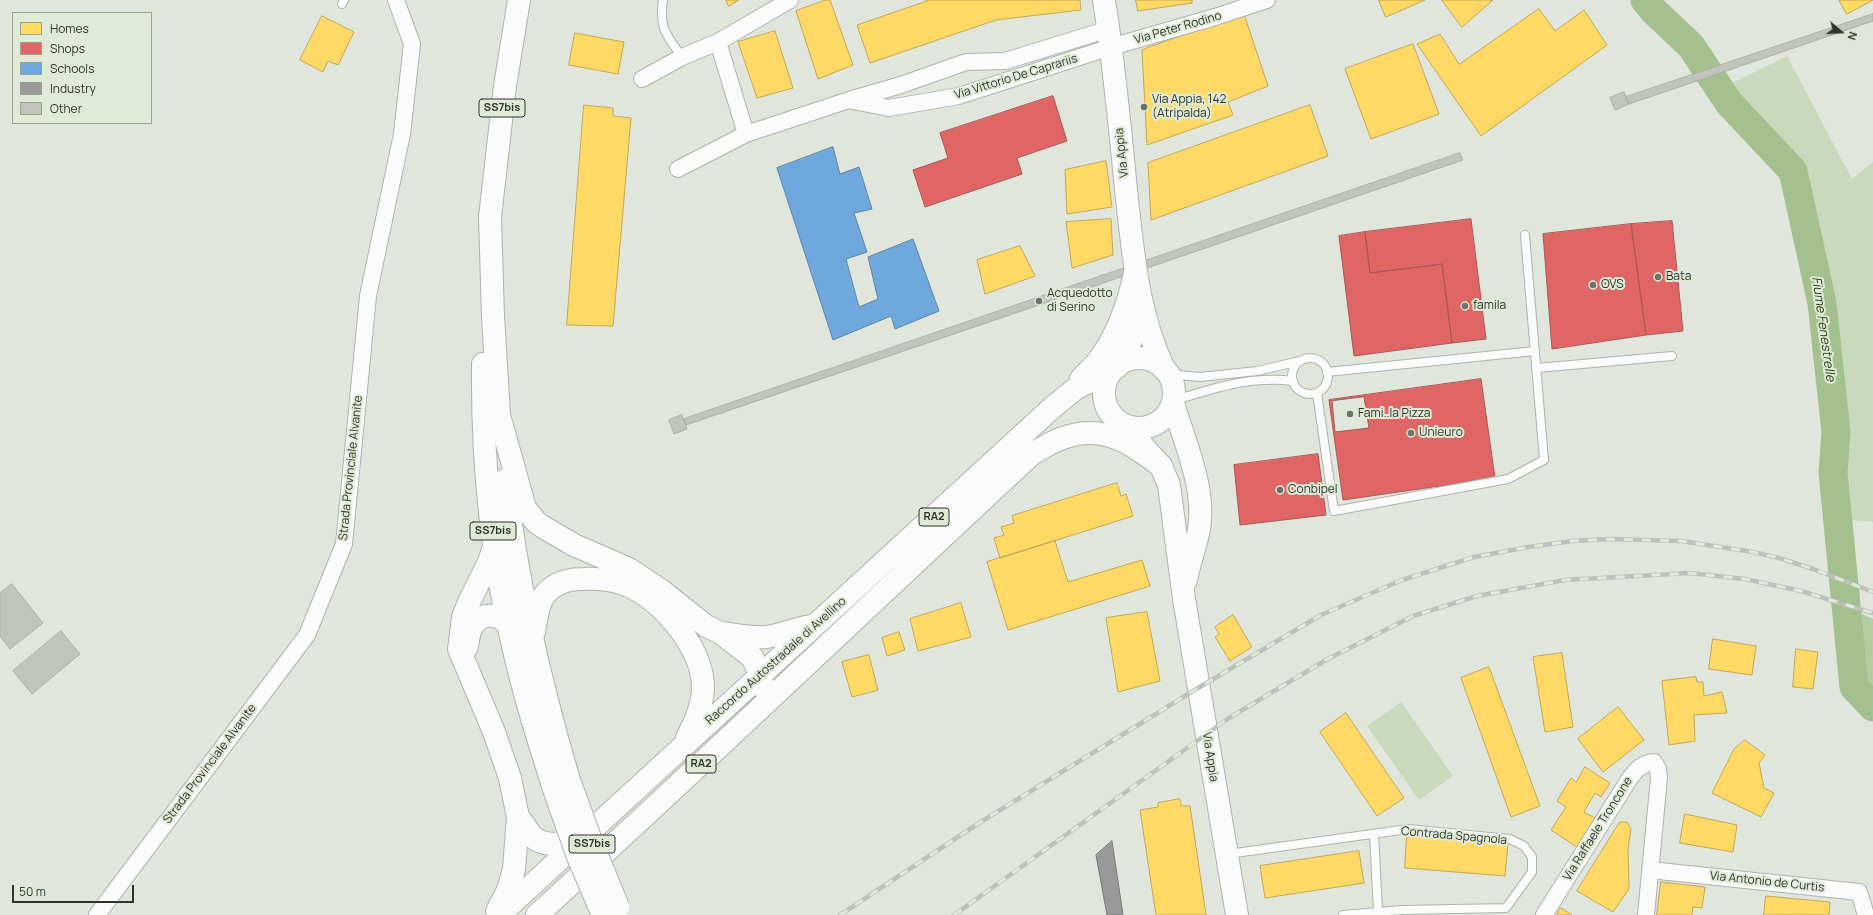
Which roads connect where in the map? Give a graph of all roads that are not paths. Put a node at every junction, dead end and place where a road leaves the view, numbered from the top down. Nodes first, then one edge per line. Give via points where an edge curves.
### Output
1 (396, 0) edge
2 (519, 0) edge
3 (663, 0) edge
4 (790, 0) edge
5 (1104, 0) edge
6 (1267, 0) edge
7 (1110, 38) junction
8 (718, 42) junction
9 (682, 57) junction
10 (996, 62) junction
11 (642, 79) dead end
12 (1005, 82) junction
13 (849, 100) junction
14 (746, 134) junction
15 (678, 169) dead end
16 (1525, 235) dead end
17 (1135, 273) junction
18 (1141, 305) junction
19 (1535, 351) junction
20 (1672, 356) dead end
21 (1300, 361) junction
22 (1118, 365) junction
23 (1537, 368) junction
24 (1166, 372) junction
25 (1327, 372) junction
26 (1293, 380) junction
27 (1075, 389) junction
28 (1317, 393) junction
29 (1173, 402) junction
30 (491, 415) junction
31 (1123, 424) junction
32 (1033, 453) junction
33 (1161, 466) junction
34 (494, 547) junction
35 (1184, 599) junction
36 (509, 626) junction
37 (815, 626) junction
38 (721, 633) junction
39 (532, 641) junction
40 (466, 666) junction
41 (760, 674) junction
42 (680, 749) junction
43 (562, 784) junction
44 (518, 817) junction
45 (636, 824) junction
46 (1374, 834) junction
47 (581, 839) junction
48 (1226, 854) junction
49 (1650, 870) junction
50 (1378, 911) junction
51 (615, 912) edge
52 (97, 915) edge
53 (494, 915) edge
54 (499, 915) edge
55 (537, 915) edge
56 (1236, 915) edge
57 (1343, 915) edge
58 (1544, 915) edge
59 (1646, 915) edge
60 (1866, 915) edge

1 - 52 street, Strada Provinciale Alvanite via 412,44 402,134 368,296 344,544 307,635
2 - 30 main road, SS7bis via 505,86 490,217 483,315
3 - 9 lane via 661,20 664,31
4 - 8 street
5 - 7 main road, Via Appia
6 - 7 street, Via Peter Rodino via 1216,17
7 - 10 street, Via Vittorio De Caprariis
7 - 12 street, Via Vittorio De Caprariis
7 - 17 main road, Via Appia
8 - 9 street
8 - 14 street
9 - 11 street
10 - 12 street
10 - 13 street, Via Vittorio De Caprariis via 966,62 900,86
12 - 13 street, Via Vittorio De Caprariis via 959,96 889,108
13 - 14 street, Via Vittorio De Caprariis
14 - 15 street, Via Vittorio De Caprariis
16 - 19 lane
17 - 18 main road, Via Appia
17 - 27 main road via 1118,330 1098,362
18 - 22 main road, Via Appia via 1130,346
18 - 24 main road, Via Appia via 1153,347
19 - 23 lane
19 - 25 lane
20 - 23 lane
21 - 24 lane via 1257,371 1200,377
21 - 25 lane via 1316,359
21 - 26 lane via 1294,370
22 - 24 main road via 1127,360 1147,359
22 - 27 main road
22 - 31 main road, Via Appia via 1109,375 1104,397 1107,408
23 - 28 lane via 1544,460 1508,479 1334,511
24 - 29 main road, Via Appia via 1174,391
25 - 28 lane via 1327,382
26 - 28 lane via 1301,392
26 - 29 lane via 1272,379 1224,384
27 - 37 main road, Raccordo Autostradale di Avellino / RA2
29 - 31 main road via 1168,414 1149,427 1137,429
29 - 35 main road, Via Appia via 1198,486 1200,507 1199,529
30 - 34 main road, SS7bis
30 - 38 main road via 525,508 536,522 574,545 629,569 706,626
30 - 39 main road, SS7bis
31 - 32 main road via 1065,426 1038,443
31 - 33 main road, Via Appia
32 - 33 main road via 1062,438 1095,432 1109,434 1135,446
32 - 45 main road, Raccordo Autostradale di Avellino / RA2
33 - 35 main road, Via Appia via 1169,485
34 - 36 main road, SS7bis
34 - 40 main road via 463,617 459,649
35 - 48 main road, Via Appia
36 - 40 main road via 498,616 480,618 469,635
36 - 43 main road, SS7bis via 531,718
37 - 38 main road via 798,627 767,637 752,638
37 - 41 main road, Raccordo Autostradale di Avellino / RA2
38 - 41 main road via 752,656
39 - 42 main road via 538,608 544,596 559,583 568,580 594,579 615,582 633,588 655,602 684,636 698,660 701,673 703,687 699,713
39 - 43 main road, SS7bis via 549,711
40 - 44 main road via 510,778
41 - 42 main road, Raccordo Autostradale di Avellino / RA2
41 - 45 main road via 763,686 760,697 654,797
42 - 47 main road, Raccordo Autostradale di Avellino / RA2
43 - 51 main road, SS7bis, bridge via 592,843
44 - 47 main road via 539,841 564,843
44 - 53 main road via 514,868 508,890
45 - 55 main road, Raccordo Autostradale di Avellino / RA2
46 - 48 lane, Contrada Spagnola
46 - 50 lane
46 - 50 lane, Contrada Spagnola via 1408,829 1510,839 1524,846 1532,857 1532,872 1506,908
47 - 54 main road, Raccordo Autostradale di Avellino / RA2
48 - 56 main road, Via Appia
49 - 58 street, Via Raffaele Troncone via 1660,778 1654,762 1646,762 1630,778
49 - 59 street, Via Raffaele Troncone
49 - 60 street, Via Antonio de Curtis via 1859,892
50 - 57 lane, Contrada Spagnola

